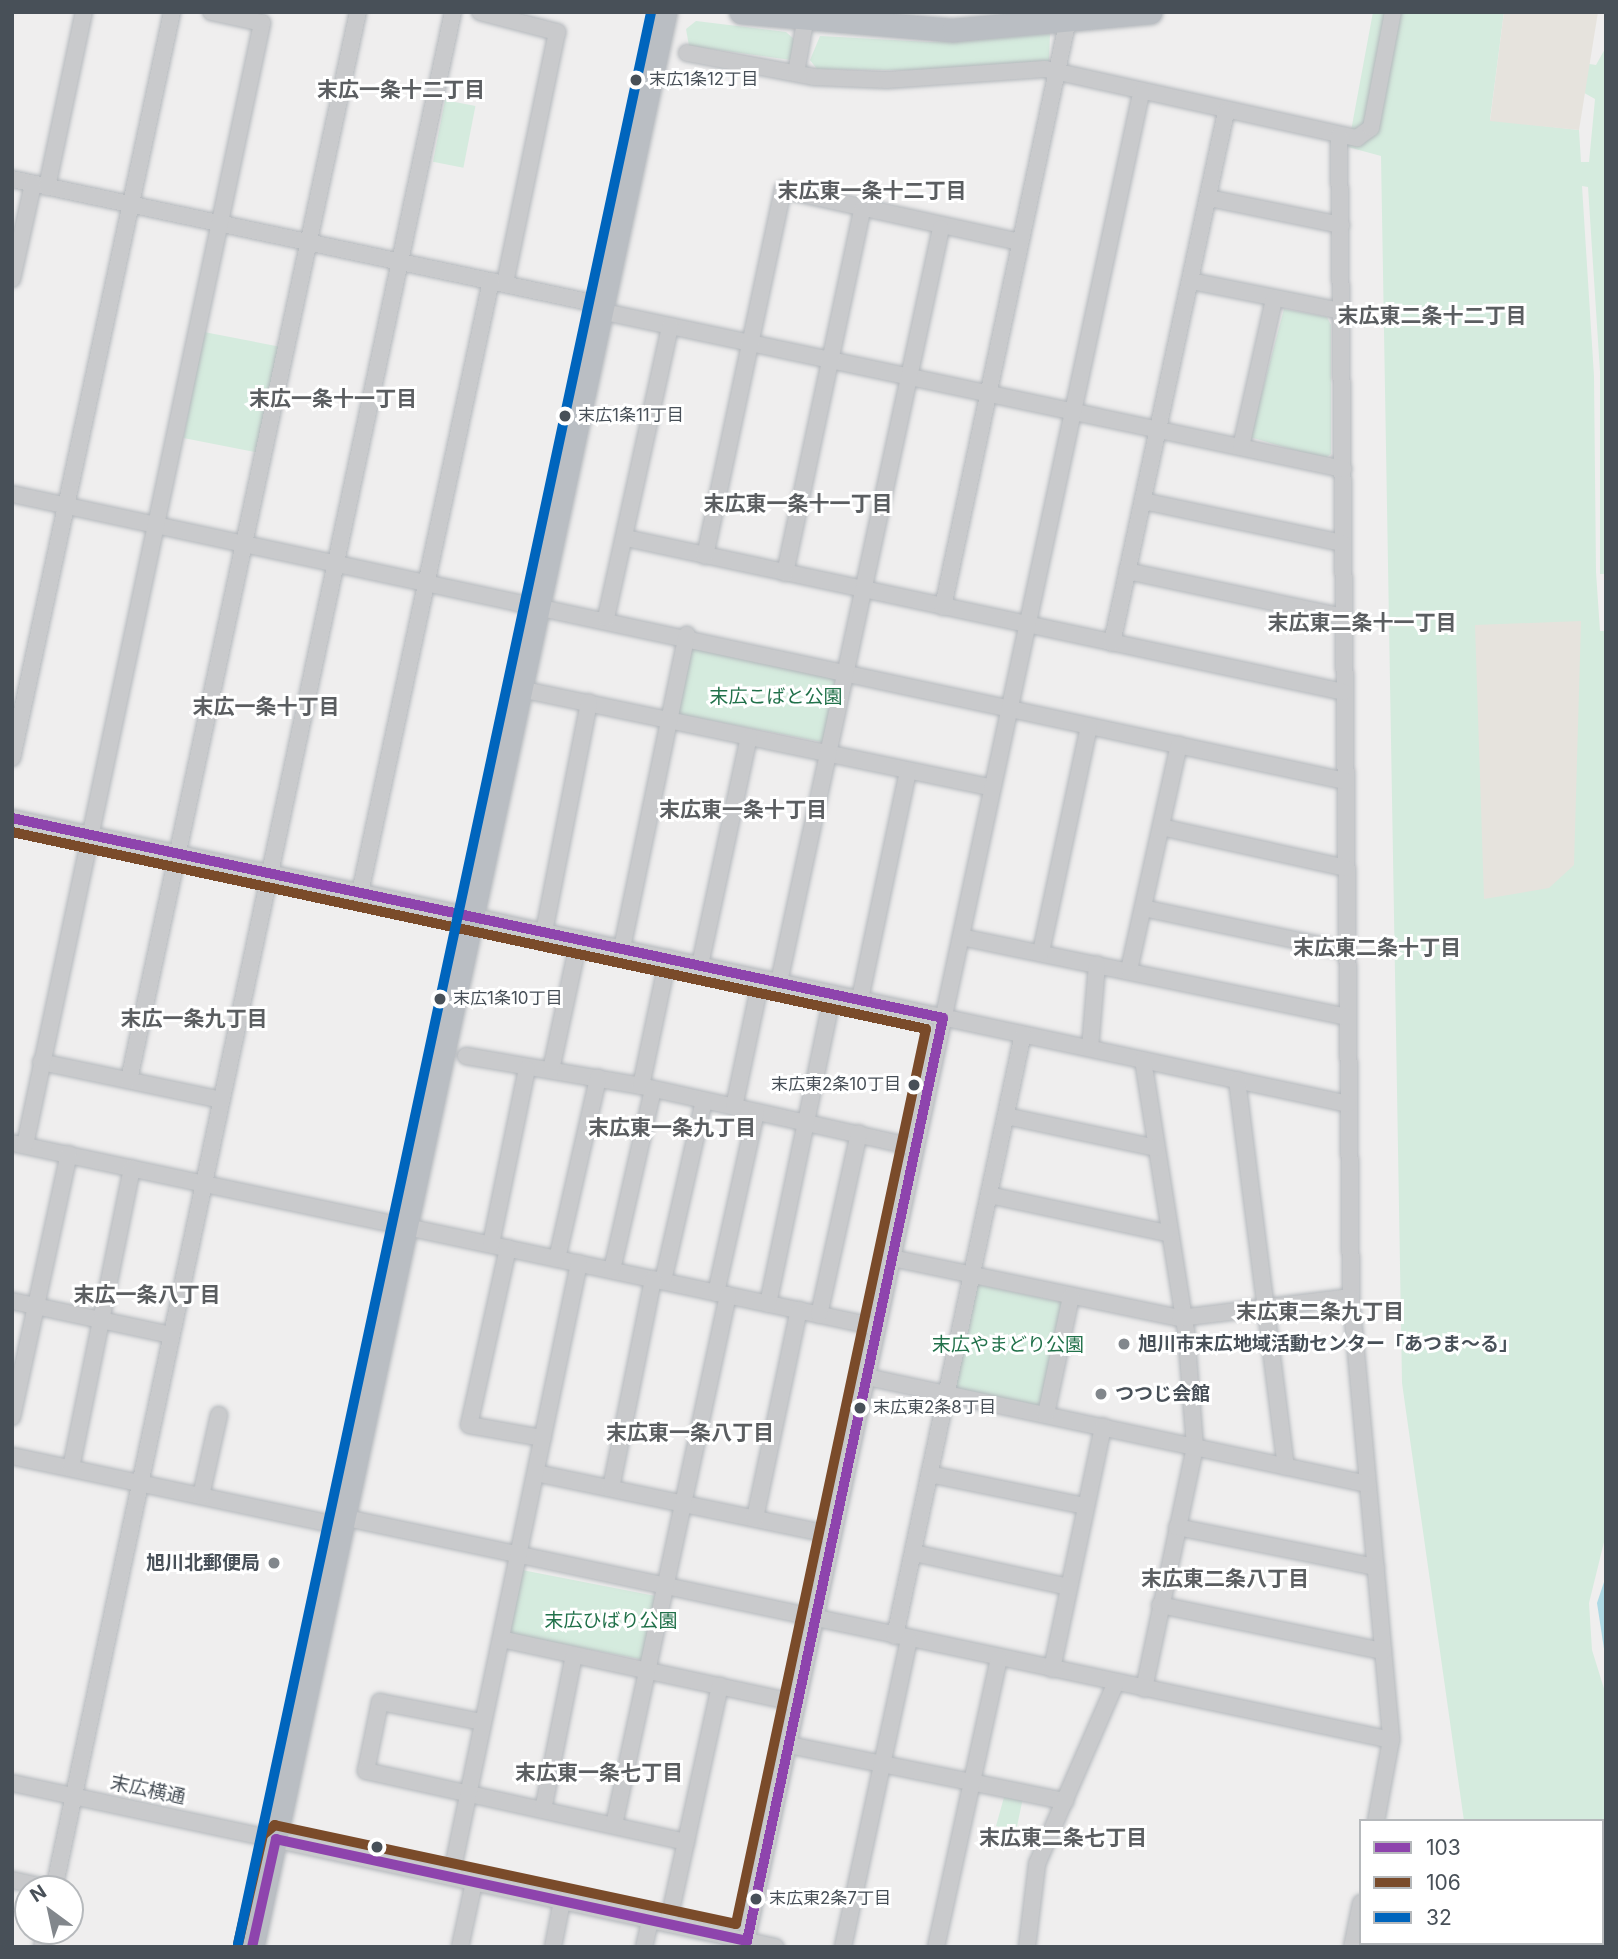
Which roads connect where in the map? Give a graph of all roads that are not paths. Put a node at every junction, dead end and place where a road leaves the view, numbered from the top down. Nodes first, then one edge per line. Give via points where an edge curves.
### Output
1 (84, 12) edge
2 (172, 12) edge
3 (211, 12) edge
4 (358, 12) edge
5 (453, 12) edge
6 (480, 12) edge
7 (665, 12) edge
8 (741, 12) edge
9 (1150, 12) edge
10 (1393, 12) edge
11 (806, 22) junction
12 (1067, 24) junction
13 (687, 53) dead end
14 (796, 73) junction
15 (1058, 74) junction
16 (1141, 94) junction
17 (1226, 112) junction
18 (1339, 136) junction
19 (12, 179) edge
20 (40, 185) junction
21 (1209, 198) junction
22 (131, 204) junction
23 (862, 210) junction
24 (220, 224) junction
25 (1341, 225) junction
26 (941, 228) junction
27 (1020, 242) junction
28 (309, 243) junction
29 (400, 261) junction
30 (12, 279) edge
31 (1191, 281) junction
32 (498, 282) junction
33 (1274, 299) junction
34 (601, 308) junction
35 (1341, 311) junction
36 (670, 326) junction
37 (750, 344) junction
38 (829, 361) junction
39 (908, 379) junction
40 (989, 395) junction
41 (1074, 412) junction
42 (1158, 432) junction
43 (1241, 447) junction
44 (1343, 469) junction
45 (12, 494) edge
46 (1143, 501) junction
47 (65, 505) junction
48 (155, 524) junction
49 (626, 538) junction
50 (245, 541) junction
51 (1343, 543) junction
52 (705, 555) junction
53 (336, 563) junction
54 (1128, 571) junction
55 (785, 573) junction
56 (427, 583) junction
57 (864, 590) junction
58 (538, 604) junction
59 (943, 607) junction
60 (1343, 617) junction
61 (606, 618) junction
62 (1028, 625) junction
63 (687, 635) junction
64 (1112, 643) junction
65 (845, 669) junction
66 (520, 689) junction
67 (1344, 691) junction
68 (589, 702) junction
69 (1009, 706) junction
70 (670, 720) junction
71 (1088, 727) junction
72 (749, 737) junction
73 (1179, 744) junction
74 (829, 754) junction
75 (12, 758) edge
76 (908, 771) junction
77 (1345, 781) junction
78 (992, 788) junction
79 (12, 818) edge
80 (1161, 827) junction
81 (90, 834) junction
82 (179, 853) junction
83 (1346, 868) junction
84 (270, 873) junction
85 (360, 892) junction
86 (1143, 908) junction
87 (472, 916) junction
88 (544, 932) junction
89 (961, 937) junction
90 (579, 939) junction
91 (622, 948) junction
92 (1347, 951) junction
93 (1041, 952) junction
94 (668, 958) junction
95 (1097, 964) junction
96 (700, 965) junction
97 (1129, 970) junction
98 (761, 979) junction
99 (779, 982) junction
100 (833, 994) junction
101 (860, 999) junction
102 (1348, 1017) junction
103 (943, 1018) junction
104 (1023, 1034) junction
105 (1090, 1048) junction
106 (466, 1056) dead end
107 (1143, 1060) junction
108 (41, 1062) junction
109 (527, 1069) junction
110 (551, 1070) junction
111 (598, 1079) junction
112 (128, 1080) junction
113 (1237, 1080) junction
114 (647, 1088) junction
115 (221, 1100) junction
116 (704, 1101) junction
117 (1348, 1104) junction
118 (734, 1107) junction
119 (756, 1112) junction
120 (1006, 1116) junction
121 (808, 1123) junction
122 (859, 1133) junction
123 (18, 1144) edge
124 (915, 1147) junction
125 (1156, 1148) junction
126 (69, 1154) junction
127 (132, 1168) junction
128 (203, 1183) junction
129 (989, 1195) junction
130 (406, 1226) junction
131 (1167, 1233) junction
132 (491, 1244) junction
133 (508, 1248) junction
134 (892, 1258) junction
135 (557, 1259) junction
136 (579, 1263) junction
137 (612, 1270) junction
138 (972, 1274) junction
139 (658, 1280) junction
140 (722, 1294) junction
141 (1071, 1296) junction
142 (1351, 1297) junction
143 (12, 1301) edge
144 (768, 1304) junction
145 (35, 1306) junction
146 (1266, 1308) junction
147 (799, 1310) junction
148 (819, 1315) junction
149 (1180, 1318) junction
150 (101, 1320) junction
151 (877, 1327) junction
152 (171, 1335) junction
153 (867, 1377) junction
154 (945, 1393) junction
155 (1046, 1414) junction
156 (219, 1415) dead end
157 (12, 1417) edge
158 (1103, 1426) junction
159 (543, 1438) junction
160 (1195, 1447) junction
161 (12, 1456) edge
162 (1286, 1466) junction
163 (71, 1468) junction
164 (536, 1473) junction
165 (929, 1474) junction
166 (139, 1483) junction
167 (1367, 1484) junction
168 (611, 1488) junction
169 (201, 1496) junction
170 (681, 1504) junction
171 (1085, 1506) junction
172 (755, 1518) junction
173 (341, 1522) junction
174 (1177, 1527) junction
175 (833, 1535) junction
176 (914, 1553) junction
177 (519, 1555) junction
178 (1376, 1567) junction
179 (665, 1587) junction
180 (1068, 1587) junction
181 (1160, 1605) junction
182 (816, 1619) junction
183 (902, 1637) junction
184 (501, 1639) junction
185 (1383, 1651) junction
186 (574, 1655) junction
187 (999, 1659) junction
188 (1052, 1669) junction
189 (646, 1671) junction
190 (1116, 1682) junction
191 (720, 1686) junction
192 (1143, 1689) junction
193 (797, 1703) junction
194 (482, 1722) junction
195 (1391, 1740) junction
196 (789, 1745) junction
197 (883, 1765) junction
198 (971, 1782) junction
199 (12, 1783) edge
200 (468, 1795) junction
201 (74, 1796) junction
202 (1065, 1801) junction
203 (543, 1810) junction
204 (1376, 1819) edge
205 (614, 1825) junction
206 (276, 1839) junction
207 (686, 1842) junction
208 (56, 1875) edge
209 (451, 1877) junction
210 (474, 1882) junction
211 (562, 1901) junction
212 (1359, 1913) edge
213 (650, 1920) junction
214 (668, 1924) junction
215 (746, 1944) edge
216 (252, 1947) edge
217 (460, 1947) edge
218 (553, 1947) edge
219 (644, 1947) edge
220 (776, 1947) edge
221 (843, 1947) edge
222 (936, 1947) edge
223 (1027, 1947) edge
224 (1352, 1947) edge

1 - 20 street
2 - 22 street
3 - 24 street via 262,23
4 - 28 street
5 - 29 street
6 - 32 street via 557,32
7 - 34 highway
8 - 11 highway
9 - 12 highway
10 - 18 street via 1371,128 1357,138
11 - 12 highway via 915,29
11 - 14 street
12 - 15 street
13 - 14 street
14 - 15 street via 887,80 1045,69
15 - 16 street
15 - 27 street
16 - 17 street
16 - 41 street
17 - 18 street
17 - 21 street
18 - 25 street
19 - 20 street
20 - 22 street
20 - 30 street
21 - 25 street
21 - 31 street
22 - 24 street
22 - 47 street
23 - 26 street
23 - 37 street via 783,190
23 - 38 street
24 - 28 street
24 - 48 street
25 - 35 street
26 - 27 street
26 - 39 street
27 - 40 street
28 - 29 street
28 - 50 street
29 - 32 street
29 - 53 street
31 - 33 street
31 - 42 street
32 - 34 street
32 - 56 street
33 - 35 street
33 - 43 street
34 - 36 street
34 - 58 highway
35 - 44 street
36 - 37 street
36 - 49 street
37 - 38 street
37 - 52 street
38 - 39 street
38 - 55 street
39 - 40 street
39 - 57 street
40 - 41 street
40 - 59 street
41 - 42 street
41 - 62 street
42 - 43 street
42 - 46 street
43 - 44 street
44 - 51 street
45 - 47 street
46 - 51 street
46 - 54 street
47 - 48 street
47 - 75 street
48 - 50 street
48 - 81 street
49 - 52 street
49 - 61 street
50 - 53 street
50 - 82 street
51 - 60 street
52 - 55 street
53 - 56 street
53 - 84 street
54 - 60 street
54 - 64 street
55 - 57 street
56 - 58 street
56 - 85 street
57 - 59 street
57 - 65 street
58 - 61 street
58 - 66 highway
59 - 62 street
60 - 67 street
61 - 63 street
62 - 64 street
62 - 69 street
63 - 65 street
63 - 70 street
64 - 67 street
65 - 69 street
65 - 74 street
66 - 68 street
66 - 87 highway
67 - 77 street
68 - 70 street
68 - 88 street
69 - 71 street
69 - 78 street
70 - 72 street
70 - 91 street
71 - 73 street
71 - 93 street
72 - 74 street
72 - 96 street
73 - 77 street
73 - 80 street
74 - 76 street
74 - 99 street
76 - 78 street
76 - 101 street
77 - 83 street
78 - 89 street
79 - 81 street
80 - 83 street
80 - 86 street
81 - 82 street
81 - 108 street
82 - 84 street
82 - 112 street
83 - 92 street
84 - 85 street
84 - 115 street
85 - 87 street
86 - 92 street
86 - 97 street
87 - 88 street
87 - 130 highway
88 - 90 street
89 - 93 street
89 - 103 street
90 - 91 street
90 - 110 street
91 - 94 street
92 - 102 street
93 - 95 street
94 - 96 street
94 - 114 street
95 - 97 street
95 - 105 street
96 - 98 street
97 - 102 street
98 - 99 street
98 - 118 street
99 - 100 street
100 - 101 street
100 - 121 street
101 - 103 street
102 - 117 street
103 - 104 street
103 - 124 street
104 - 105 street
104 - 120 street
105 - 107 street
106 - 109 street
107 - 113 street
107 - 125 street
108 - 112 street
108 - 123 street
109 - 110 street
109 - 132 street
110 - 111 street
111 - 114 street
111 - 135 street
112 - 115 street
113 - 117 street
113 - 146 street
114 - 116 street
114 - 137 street
115 - 128 street
116 - 118 street
116 - 139 street
117 - 142 street
118 - 119 street
119 - 121 street
119 - 140 street
120 - 125 street
120 - 129 street
121 - 122 street
121 - 144 street
122 - 124 street
122 - 148 street
123 - 126 street
124 - 134 street
125 - 131 street
126 - 127 street
126 - 145 street
127 - 128 street
127 - 150 street
128 - 130 street
128 - 152 street
129 - 131 street
129 - 138 street
130 - 132 street
130 - 173 highway
131 - 149 street
132 - 133 street
133 - 135 street
133 - 159 street via 470,1425
134 - 138 street
134 - 151 street
135 - 136 street
136 - 137 street
136 - 159 street
137 - 139 street
138 - 141 street
138 - 154 street
139 - 140 street
139 - 168 street
140 - 144 street
140 - 170 street
141 - 149 street
141 - 155 street
142 - 146 street
142 - 167 street
143 - 145 street
144 - 147 street
145 - 150 street
145 - 157 street
146 - 149 street
146 - 162 street
147 - 148 street
147 - 172 street
148 - 151 street
149 - 160 street
150 - 152 street
150 - 163 street
151 - 153 street
152 - 166 street
153 - 154 street
153 - 175 street
154 - 155 street
154 - 165 street
155 - 158 street
156 - 169 street
158 - 160 street
158 - 171 street
159 - 164 street
160 - 162 street
160 - 174 street
161 - 163 street
162 - 167 street
163 - 166 street
164 - 168 street
164 - 177 street
165 - 171 street
165 - 176 street
166 - 169 street
166 - 201 street
167 - 178 street
168 - 170 street
169 - 173 street
170 - 172 street
170 - 179 street
171 - 180 street
172 - 175 street
173 - 177 street
173 - 206 highway
174 - 178 street
174 - 181 street
175 - 182 street
176 - 180 street
176 - 183 street
177 - 179 street
177 - 184 street
178 - 185 street
179 - 182 street
179 - 189 street
180 - 188 street
181 - 185 street
181 - 192 street
182 - 183 street
182 - 193 street
183 - 187 street
183 - 197 street
184 - 186 street
184 - 194 street
185 - 195 street
186 - 189 street
186 - 203 street
187 - 188 street
187 - 198 street
188 - 190 street
189 - 191 street
189 - 205 street
190 - 192 street
190 - 202 street
191 - 193 street
191 - 207 street
192 - 195 street
193 - 196 street
194 - 200 street
194 - 200 street via 380,1702 366,1771
195 - 204 street
196 - 197 street
196 - 215 street
197 - 198 street
197 - 221 street
198 - 202 street
198 - 222 street
199 - 201 street, 末広横通
200 - 203 street
200 - 209 street
201 - 206 street, 末広横通
201 - 208 street
202 - 223 street via 1037,1864
203 - 205 street
205 - 207 street
206 - 209 street, 末広横通
206 - 216 highway
207 - 214 street
209 - 210 street, 末広横通
210 - 211 street, 末広横通
210 - 217 street
211 - 213 street, 末広横通
211 - 218 street
212 - 224 street
213 - 214 street, 末広横通
213 - 219 street
214 - 215 street, 末広横通
215 - 220 street, 末広横通

